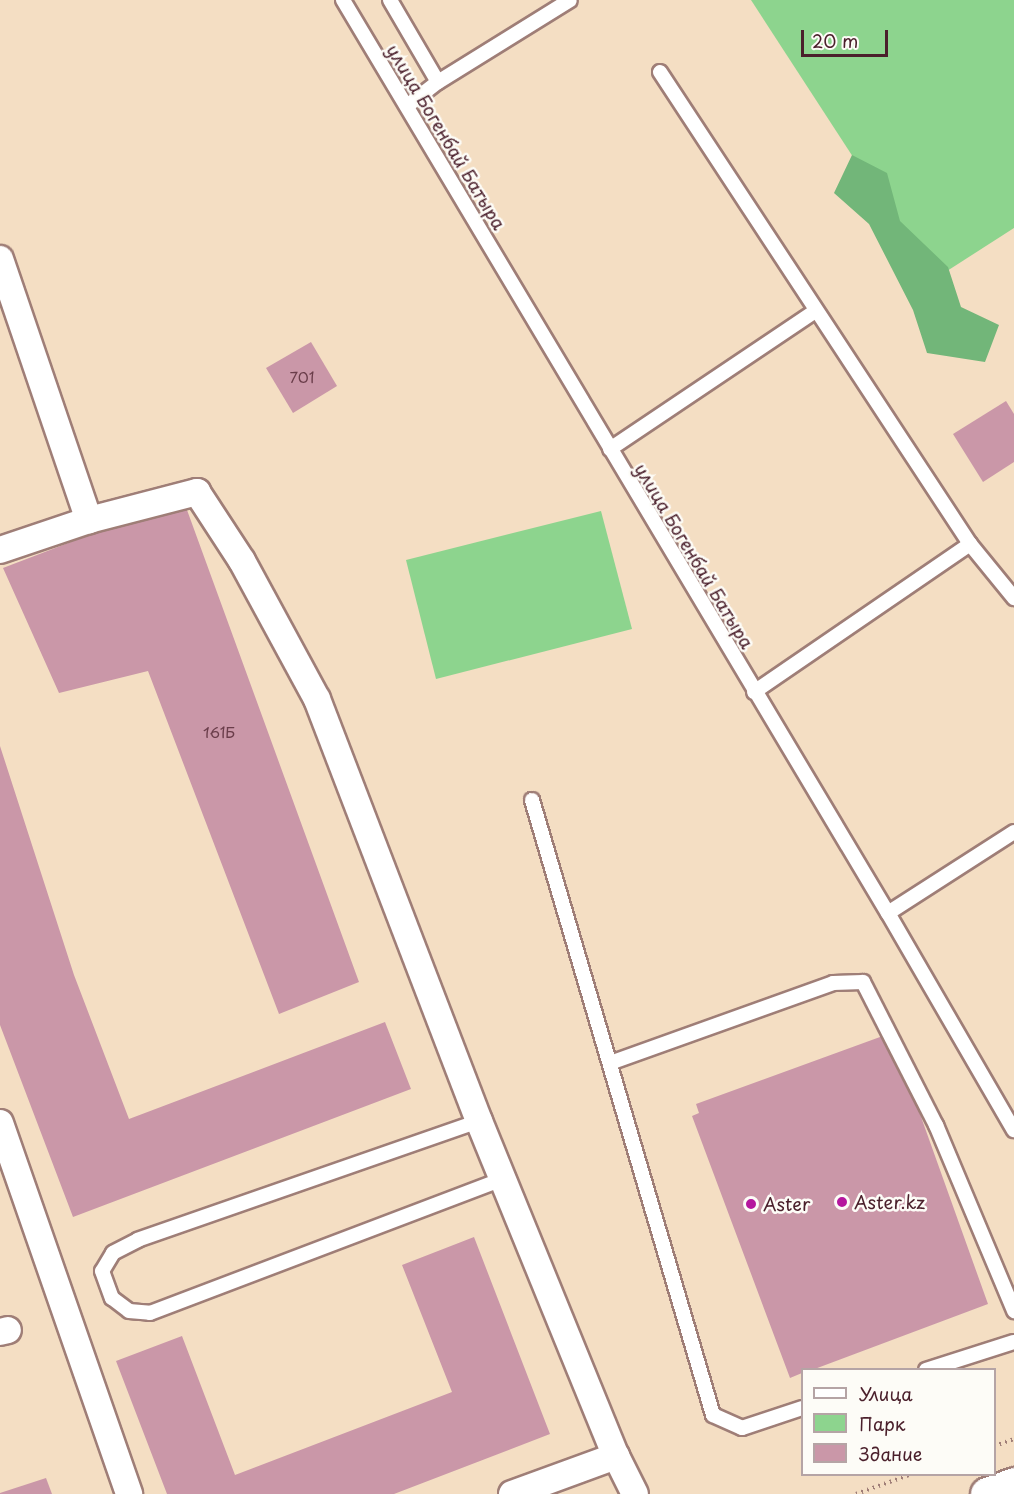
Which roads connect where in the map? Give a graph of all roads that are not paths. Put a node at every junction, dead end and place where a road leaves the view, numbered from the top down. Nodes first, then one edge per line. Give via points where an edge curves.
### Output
1 (343, 0) edge
2 (390, 0) edge
3 (570, 0) edge
4 (660, 72) dead end
5 (438, 82) junction
6 (407, 106) junction
7 (0, 259) edge
8 (815, 311) junction
9 (610, 449) junction
10 (89, 520) junction
11 (970, 544) junction
12 (0, 550) edge
13 (1014, 598) edge
14 (754, 693) junction
15 (532, 800) dead end
16 (1014, 832) edge
17 (888, 914) junction
18 (610, 1063) junction
19 (479, 1121) junction
20 (0, 1123) edge
21 (1014, 1130) edge
22 (502, 1179) junction
23 (1014, 1311) edge
24 (1014, 1342) edge
25 (932, 1368) edge
26 (801, 1408) edge
27 (616, 1456) junction
28 (1014, 1484) edge
29 (129, 1494) edge
30 (512, 1494) edge
31 (635, 1494) edge
32 (987, 1494) edge

1 - 6 lane, улица Богенбай Батыра
2 - 5 lane
3 - 5 lane
4 - 8 lane
5 - 6 lane
6 - 9 lane, улица Богенбай Батыра
7 - 10 street
8 - 9 lane
8 - 11 lane
9 - 14 lane, улица Богенбай Батыра
10 - 12 street
10 - 19 street via 197,492 242,561 316,699
11 - 13 lane
11 - 14 lane
14 - 17 lane, улица Богенбай Батыра
15 - 18 lane
16 - 17 lane
17 - 21 lane, улица Богенбай Батыра
18 - 23 lane via 833,983 863,982 936,1125
18 - 26 lane via 713,1415 742,1428
19 - 22 street
19 - 22 lane via 138,1240 113,1253 102,1271 112,1298 129,1311 150,1313
20 - 29 street
22 - 27 street
24 - 25 lane
27 - 30 street
27 - 31 street
28 - 32 main road

